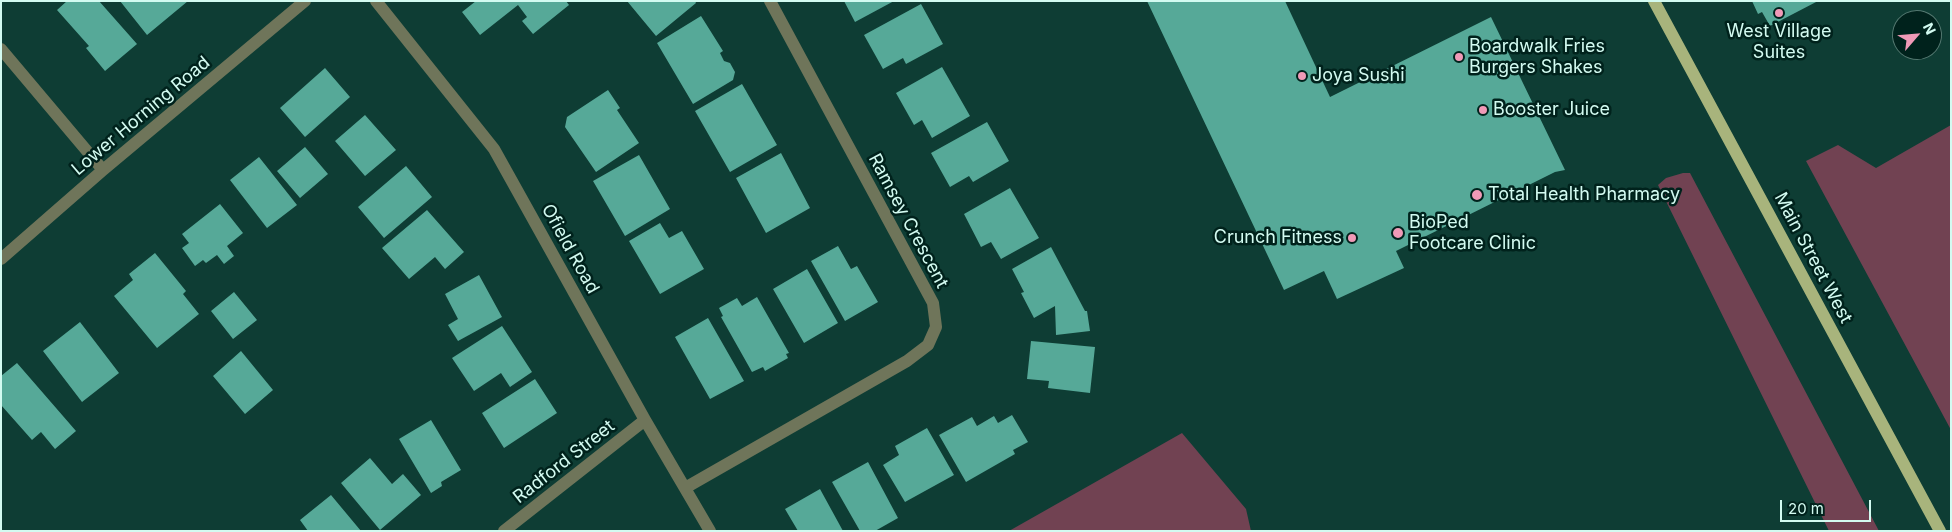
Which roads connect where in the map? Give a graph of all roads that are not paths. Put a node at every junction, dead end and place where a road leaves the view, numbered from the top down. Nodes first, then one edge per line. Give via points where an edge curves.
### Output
1 (305, 1) edge
2 (376, 1) edge
3 (770, 1) edge
4 (1654, 1) edge
5 (1, 49) edge
6 (104, 170) junction
7 (1, 258) edge
8 (646, 420) junction
9 (686, 488) junction
10 (504, 531) edge
11 (710, 531) edge
12 (1940, 531) edge

1 - 6 street, Lower Horning Road
2 - 8 street, Ofield Road via 494,149
3 - 9 street, Ramsey Crescent via 933,303 936,327 928,345 907,361
4 - 12 main road, Main Street West
5 - 6 street
6 - 7 street, Lower Horning Road
8 - 9 street, Ofield Road
8 - 10 street, Radford Street
9 - 11 street, Ofield Road

